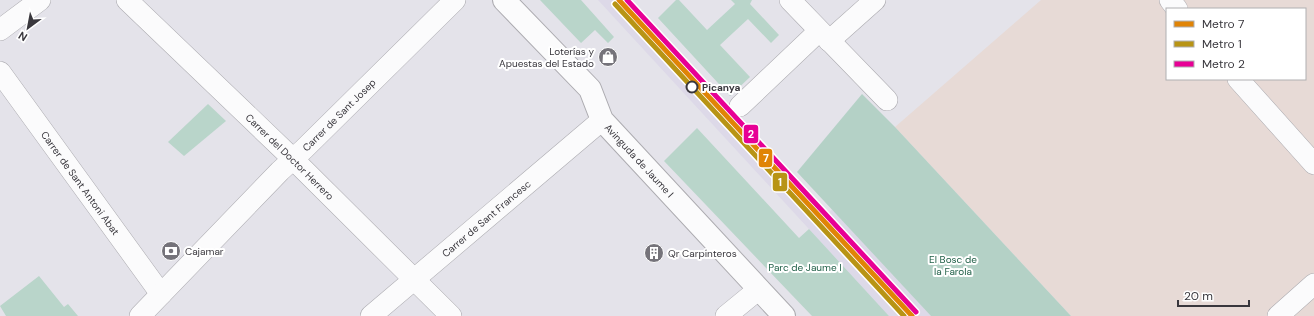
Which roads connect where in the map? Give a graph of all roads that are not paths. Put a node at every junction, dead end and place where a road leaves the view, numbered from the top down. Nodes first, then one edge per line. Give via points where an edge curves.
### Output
1 (40, 0) edge
2 (127, 0) edge
3 (455, 0) edge
4 (504, 0) edge
5 (790, 0) edge
6 (875, 0) edge
7 (1170, 0) edge
8 (1176, 8) edge
9 (0, 30) edge
10 (824, 36) junction
11 (0, 72) edge
12 (1239, 80) edge
13 (887, 100) dead end
14 (740, 106) dead end
15 (602, 120) junction
16 (293, 159) junction
17 (1314, 164) edge
18 (413, 280) junction
19 (1314, 284) edge
20 (759, 290) junction
21 (161, 294) junction
22 (140, 316) edge
23 (371, 316) edge
24 (451, 316) edge
25 (726, 316) edge
26 (784, 316) edge
27 (1278, 316) edge

1 - 9 street
2 - 16 street, Carrer del Doctor Herrero
3 - 16 street, Carrer de Sant Josep
4 - 15 street, Avinguda de Jaume I via 590,89
5 - 10 street
6 - 10 street
7 - 8 street
10 - 13 street
10 - 14 street
11 - 21 street, Carrer de Sant Antoni Abat
12 - 17 street
15 - 18 street, Carrer de Sant Francesc
15 - 20 street, Avinguda de Jaume I
16 - 18 street, Carrer del Doctor Herrero
16 - 21 street, Carrer de Sant Josep
18 - 23 street, Carrer de Sant Francesc
18 - 24 street, Carrer del Doctor Herrero
19 - 27 street
20 - 25 street
20 - 26 street, Avinguda de Jaume I
21 - 22 street, Carrer de Sant Josep

